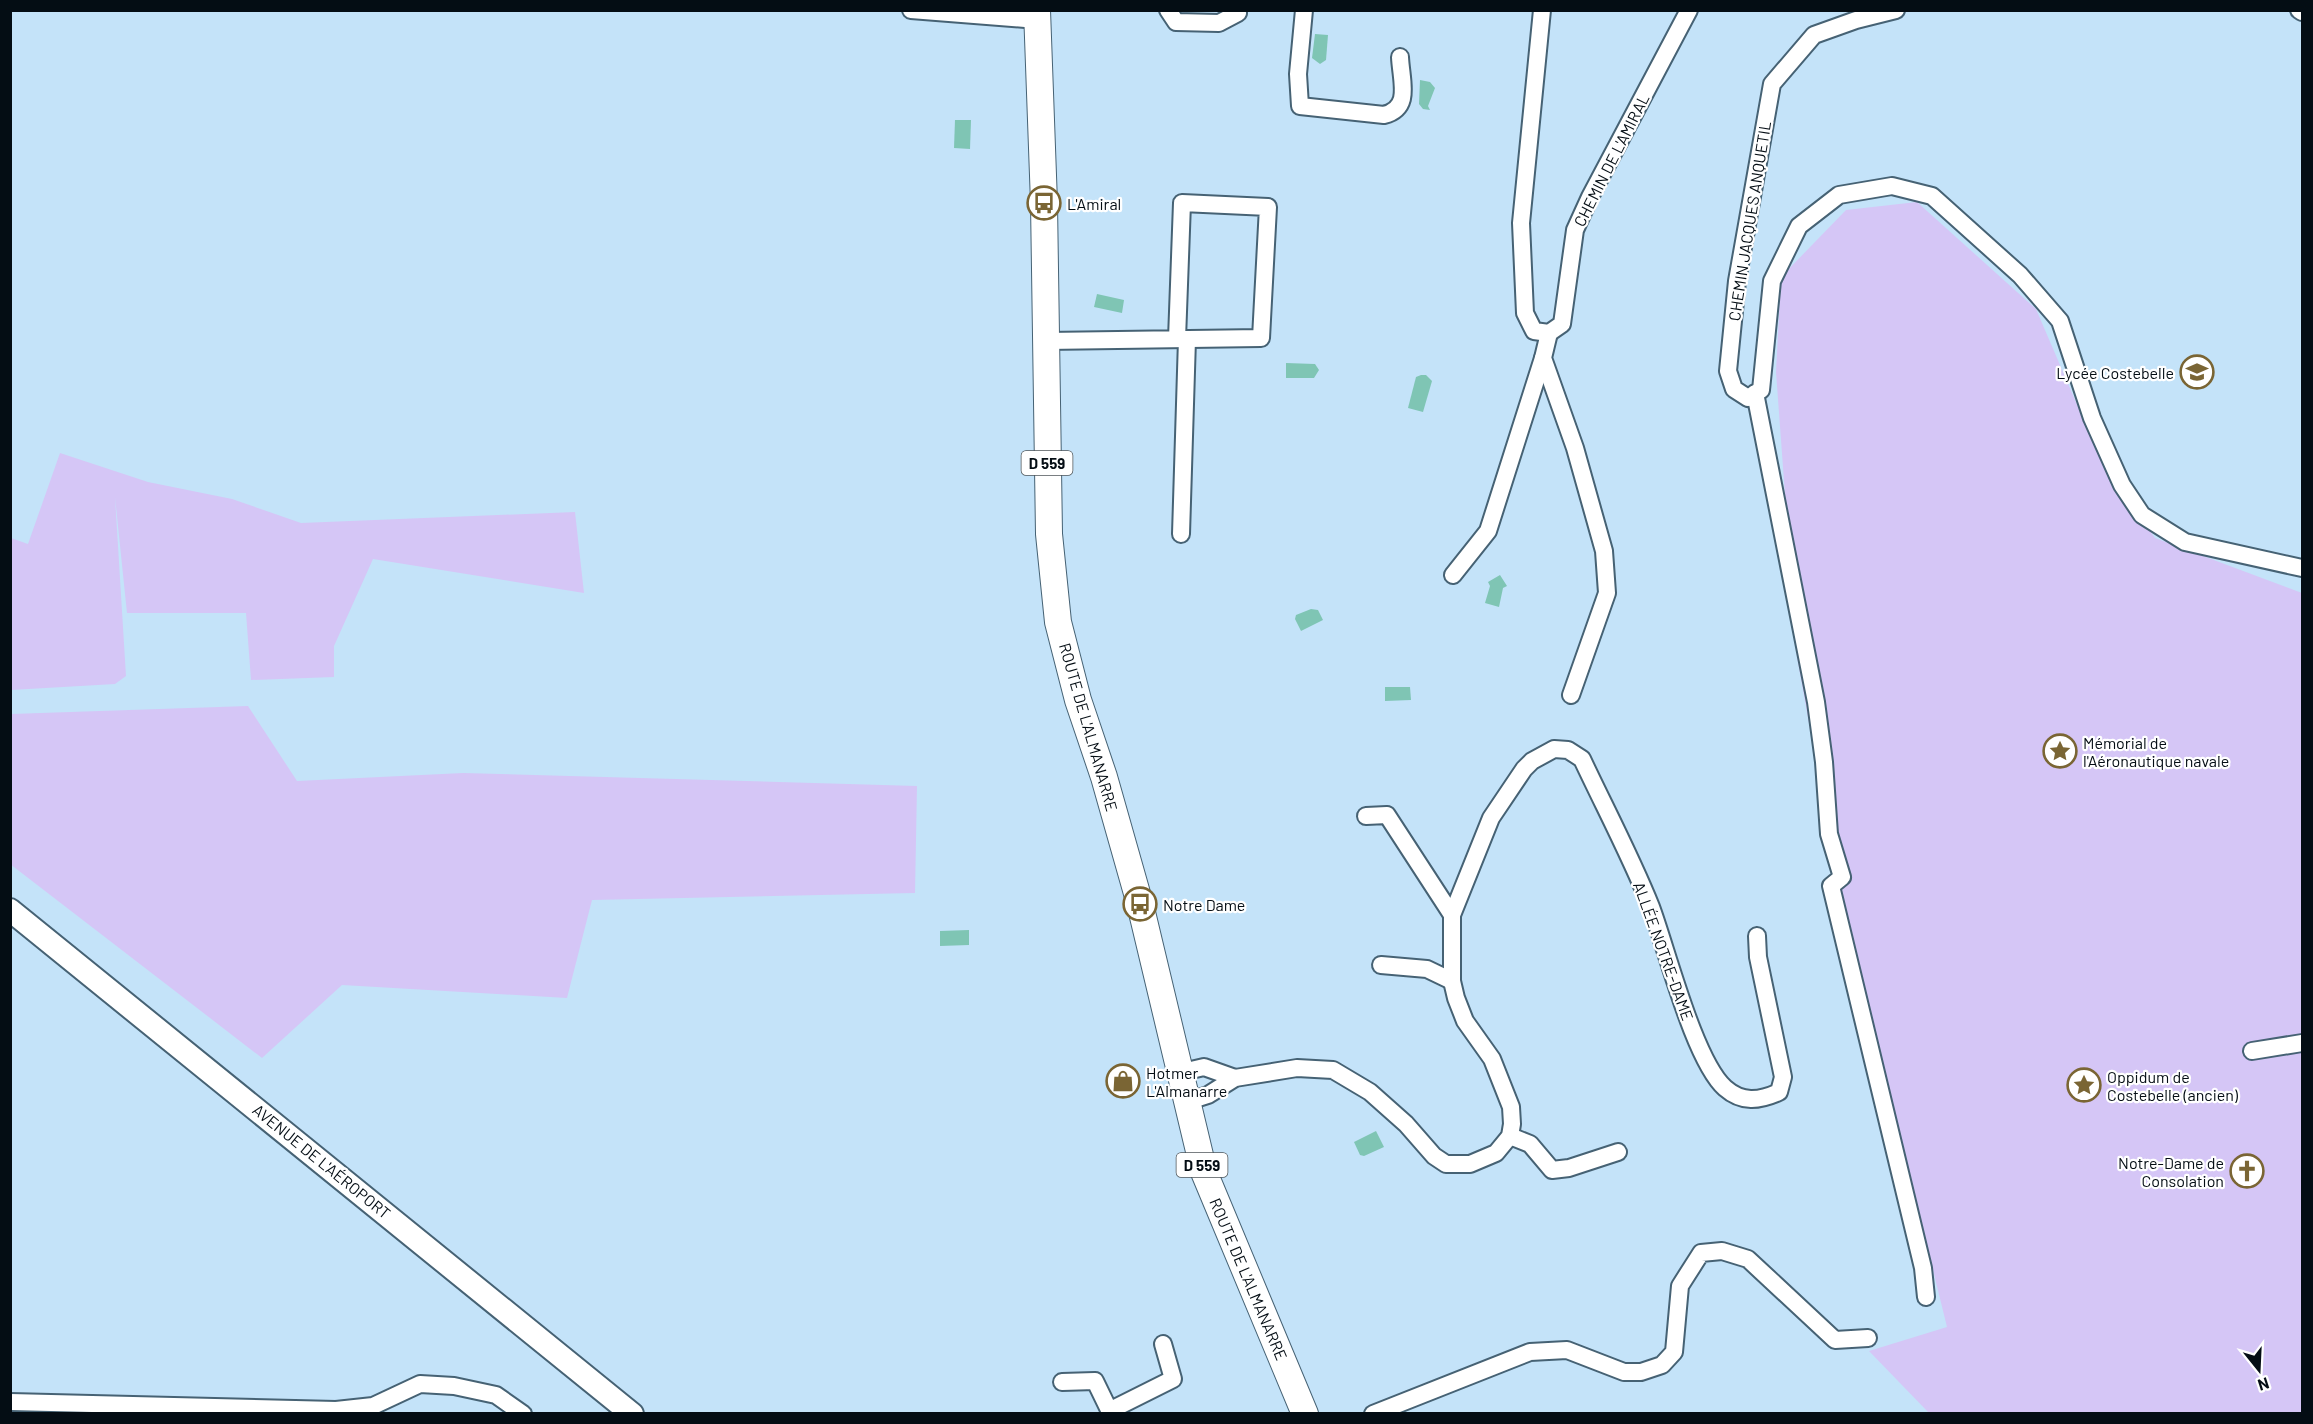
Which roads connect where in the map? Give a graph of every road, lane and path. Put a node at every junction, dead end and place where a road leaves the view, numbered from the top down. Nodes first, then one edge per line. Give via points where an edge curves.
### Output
1 (911, 10) edge
2 (1168, 10) edge
3 (1304, 10) edge
4 (1542, 10) edge
5 (1689, 10) edge
6 (1896, 10) edge
7 (1238, 13) dead end
8 (1037, 15) edge
9 (1400, 57) dead end
10 (1549, 333) junction
11 (1182, 339) junction
12 (1046, 341) junction
13 (1543, 358) junction
14 (1755, 393) junction
15 (1181, 534) dead end
16 (2302, 568) edge
17 (1453, 575) dead end
18 (1571, 695) dead end
19 (1366, 816) dead end
20 (10, 910) edge
21 (1452, 915) junction
22 (1757, 936) dead end
23 (1381, 965) dead end
24 (1452, 981) junction
25 (2302, 1043) edge
26 (2252, 1051) dead end
27 (1178, 1073) junction
28 (1235, 1078) junction
29 (1186, 1102) junction
30 (1510, 1136) junction
31 (1618, 1152) dead end
32 (1926, 1297) dead end
33 (1868, 1338) dead end
34 (1163, 1344) dead end
35 (1062, 1382) dead end
36 (10, 1402) edge
37 (1110, 1412) edge
38 (523, 1413) edge
39 (632, 1413) edge
40 (1305, 1413) edge
41 (1373, 1413) edge

1 - 8 street
2 - 7 street via 1176,22 1219,23
3 - 9 street via 1298,74 1300,106 1392,113 1400,108 1403,98
4 - 10 street via 1521,223 1525,313 1534,331
5 - 10 street, CHEMIN DE L'AMIRAL via 1575,230 1562,324
6 - 14 street, CHEMIN JACQUES ANQUETIL via 1814,35 1772,84 1737,281 1728,371 1734,389 1748,398
8 - 12 main road, ROUTE DE L'ALMANARRE / D 559
10 - 13 street, CHEMIN DE L'AMIRAL
11 - 11 street via 1261,338 1268,207 1182,203
11 - 12 street
11 - 15 street
12 - 27 main road, ROUTE DE L'ALMANARRE / D 559 via 1049,534 1058,622 1140,904
13 - 17 street, CHEMIN DE L'AMIRAL via 1488,531
13 - 18 street via 1575,448 1605,561 1607,593
14 - 16 street, CHEMIN JACQUES ANQUETIL via 1761,390 1772,281 1799,226 1839,195 1892,186 1932,196 2020,275 2060,321 2092,418 2122,485 2142,515 2185,542
14 - 32 street via 1816,702 1829,834 1842,877 1831,886 1879,1077 1923,1268
19 - 21 street via 1387,815
20 - 39 main road, AVENUE DE L'AÉROPORT
21 - 22 street, ALLÉE NOTRE-DAME via 1491,818 1533,760 1554,749 1568,750 1582,759 1650,906 1696,1039 1719,1082 1746,1100 1762,1100 1779,1092 1783,1077
21 - 24 street, ALLÉE NOTRE-DAME
23 - 24 street via 1427,969
24 - 30 street, ALLÉE NOTRE-DAME via 1465,1021 1492,1059 1507,1091
25 - 26 street
27 - 28 street via 1204,1067
27 - 29 main road, ROUTE DE L'ALMANARRE / D 559
28 - 29 street via 1208,1095
28 - 30 street via 1297,1068 1333,1070 1370,1092 1446,1164 1484,1160
29 - 40 main road, ROUTE DE L'ALMANARRE / D 559 via 1204,1172
30 - 31 street via 1530,1144 1552,1170
33 - 41 street via 1835,1340 1748,1259 1722,1251 1701,1253 1680,1286 1674,1352 1662,1365 1641,1372 1624,1372 1567,1350 1530,1352
34 - 37 street via 1173,1379
35 - 37 street via 1095,1381
36 - 38 street via 336,1410 372,1406 420,1384 496,1395

